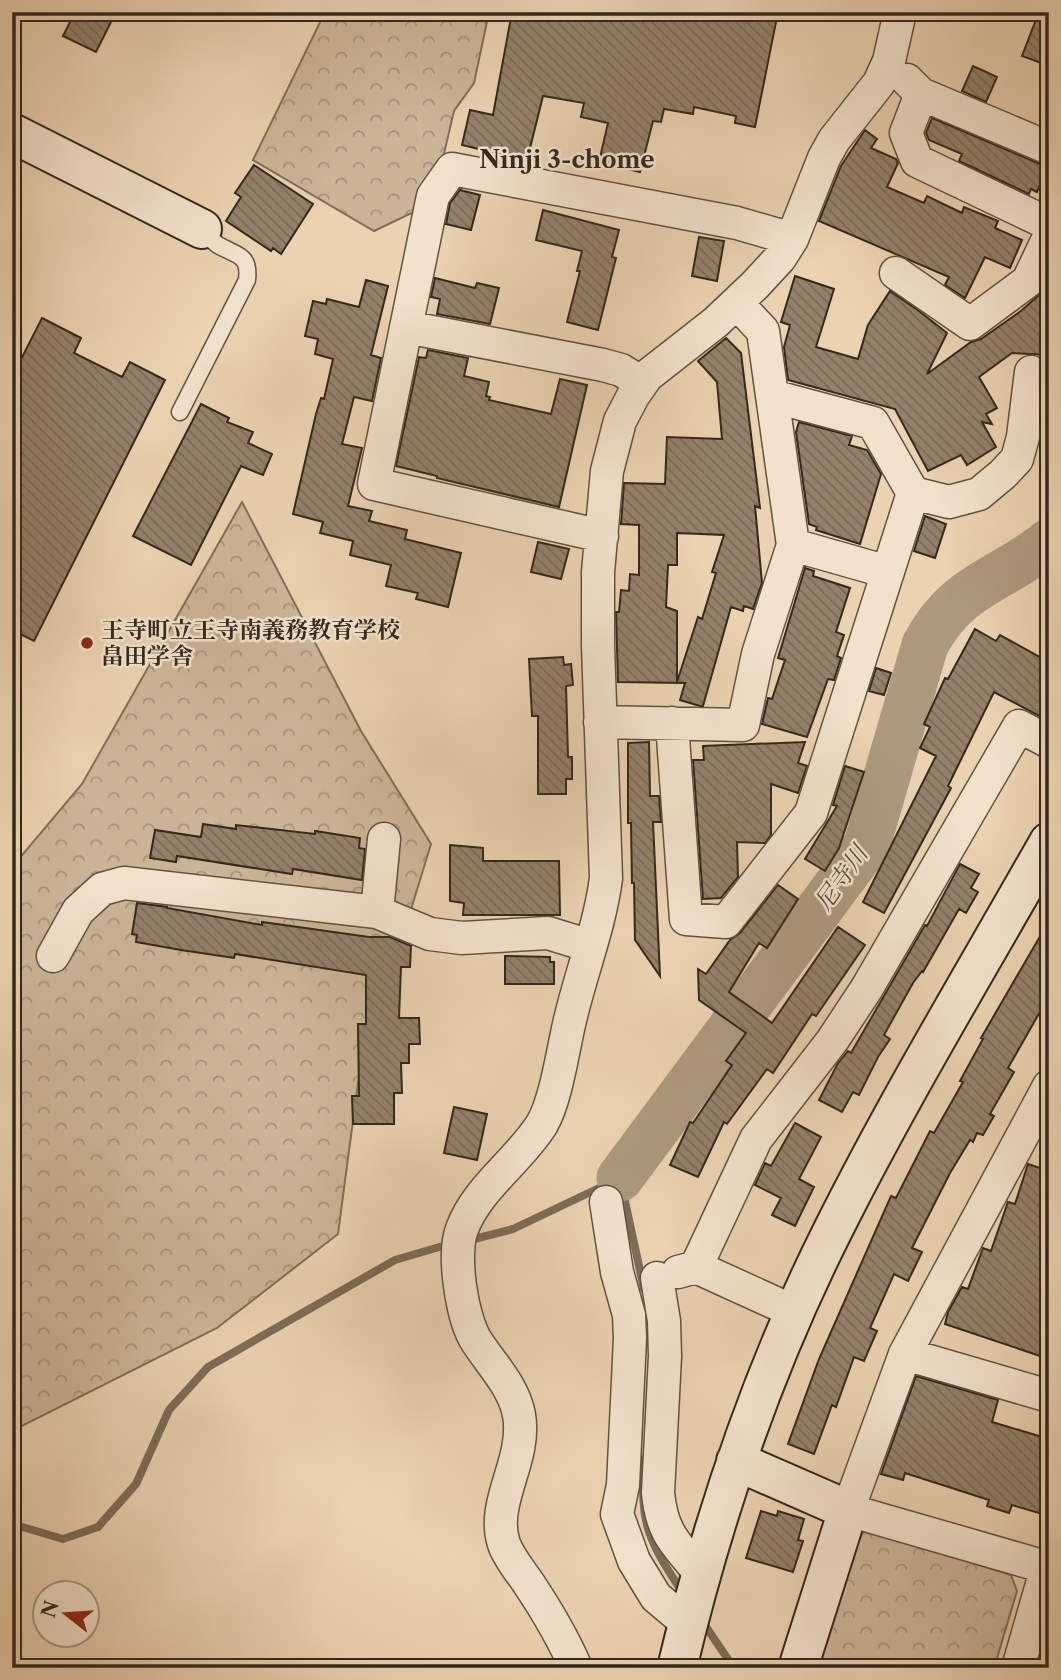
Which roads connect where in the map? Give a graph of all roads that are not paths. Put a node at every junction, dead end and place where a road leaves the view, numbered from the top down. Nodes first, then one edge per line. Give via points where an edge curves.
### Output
1 (900, 12) edge
2 (889, 61) junction
3 (921, 94) junction
4 (12, 133) edge
5 (1049, 148) edge
6 (1049, 224) edge
7 (202, 229) joint
8 (1049, 237) edge
9 (792, 239) junction
10 (896, 273) dead end
11 (737, 303) junction
12 (406, 327) junction
13 (1031, 372) dead end
14 (642, 383) junction
15 (772, 396) junction
16 (180, 412) dead end
17 (913, 493) junction
18 (602, 536) junction
19 (793, 545) junction
20 (888, 572) junction
21 (600, 722) junction
22 (673, 723) junction
23 (1049, 742) edge
24 (384, 839) dead end
25 (1049, 842) edge
26 (377, 912) junction
27 (590, 946) junction
28 (53, 956) dead end
29 (1049, 1086) edge
30 (606, 1202) dead end
31 (696, 1267) junction
32 (657, 1278) junction
33 (620, 1284) junction
34 (795, 1312) junction
35 (905, 1354) junction
36 (1049, 1396) edge
37 (736, 1461) junction
38 (848, 1510) junction
39 (1048, 1568) edge
40 (701, 1574) junction
41 (687, 1623) junction
42 (576, 1668) edge
43 (677, 1668) edge
44 (798, 1668) edge
45 (1018, 1668) edge

1 - 2 street
2 - 3 street
2 - 9 street via 879,83 824,158
3 - 5 street
3 - 6 street via 906,133 916,162
4 - 7 street
7 - 16 lane via 216,243 243,257 249,268
8 - 10 street via 1028,281 970,324
9 - 11 street
9 - 12 street via 737,223 452,169 433,196
11 - 14 street
11 - 15 street via 762,331
12 - 14 street via 603,365
12 - 18 street via 374,484
13 - 17 street via 1023,437 1017,458 1003,474 979,494 949,502
14 - 18 street via 613,443
15 - 17 street via 873,423
15 - 19 street
17 - 20 street
18 - 21 street via 598,572
19 - 20 street
19 - 22 street via 758,654 743,724
20 - 22 street via 811,813 726,922 686,919
21 - 22 street
21 - 27 street via 606,878
23 - 31 street via 1019,726 867,988 757,1139
24 - 26 street
25 - 34 street via 885,1133
26 - 27 street via 430,934 462,938 548,933
26 - 28 street via 124,883 102,889 78,911
27 - 42 street via 543,1121 471,1209 459,1240 466,1313 475,1339 514,1396 519,1414 521,1438 500,1529 506,1548 555,1624
29 - 35 street
30 - 33 street
31 - 32 street
31 - 34 street
32 - 33 street
32 - 40 street via 665,1356 660,1514 668,1535
33 - 41 street via 630,1338 623,1485 617,1514 634,1561 656,1597
34 - 37 street
35 - 36 street
35 - 38 street
37 - 38 street
37 - 40 street
38 - 39 street
38 - 44 street
39 - 45 street
40 - 41 street
41 - 43 street

